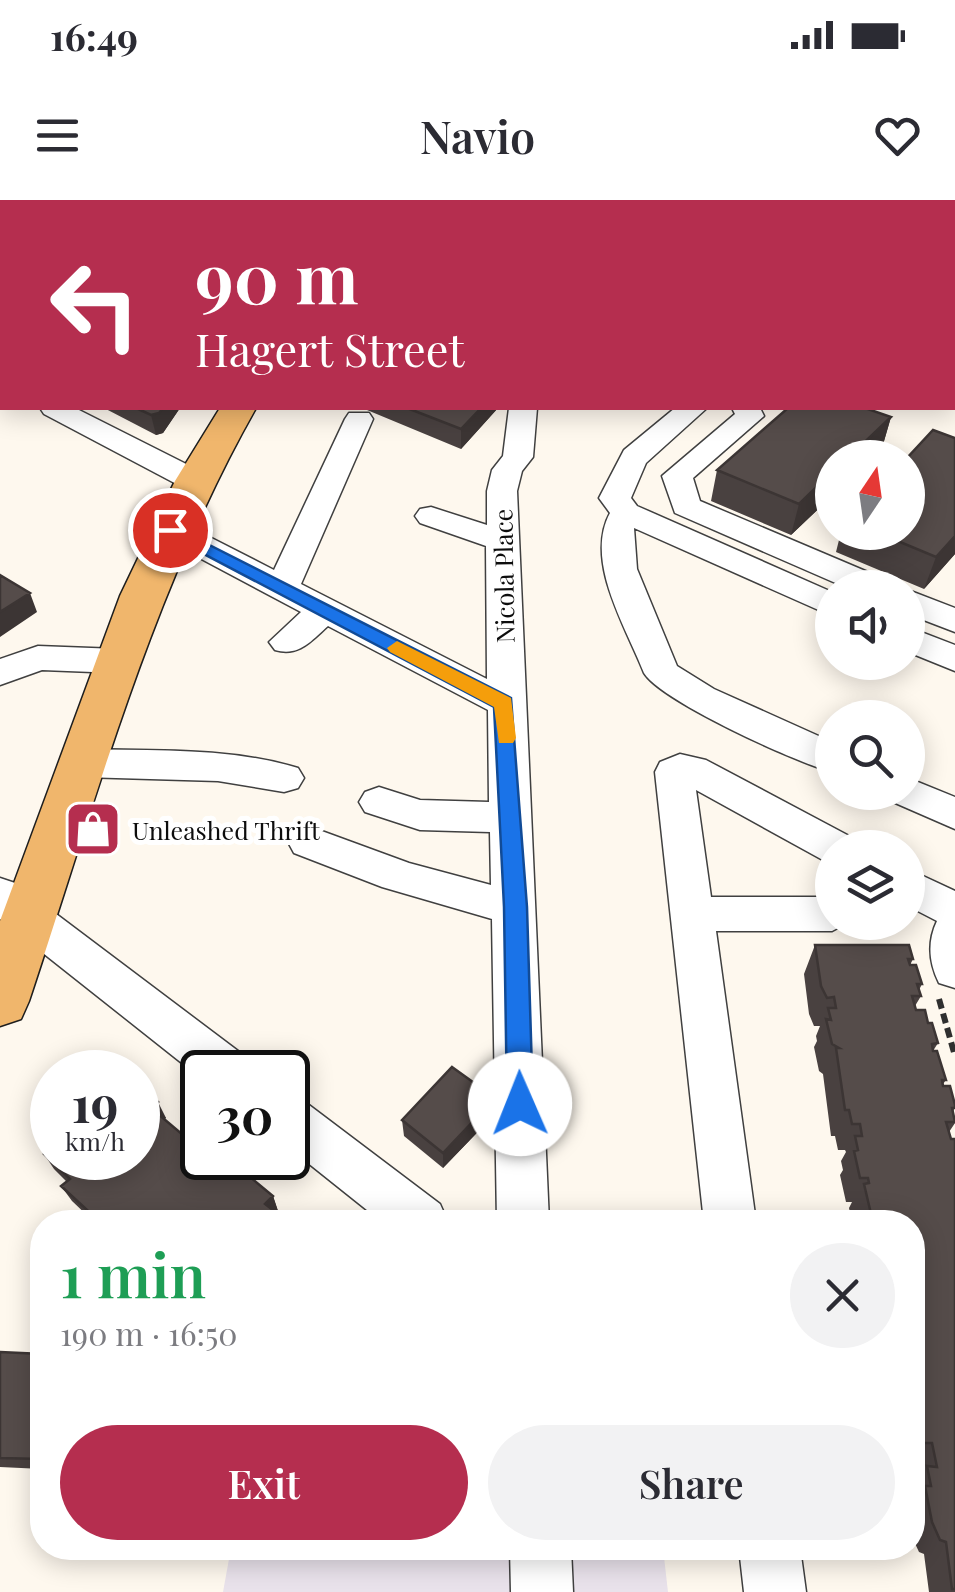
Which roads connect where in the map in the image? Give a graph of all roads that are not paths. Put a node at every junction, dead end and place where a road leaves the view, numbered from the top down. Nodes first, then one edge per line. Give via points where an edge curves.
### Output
1 (58, 410) edge
2 (237, 410) edge
3 (523, 410) edge
4 (690, 410) edge
5 (747, 410) edge
6 (359, 420) dead end
7 (194, 481) junction
8 (626, 514) junction
9 (431, 516) dead end
10 (170, 530) junction
11 (502, 541) junction
12 (835, 570) edge
13 (282, 588) junction
14 (815, 597) edge
15 (925, 607) edge
16 (324, 610) junction
17 (954, 619) edge
18 (287, 642) dead end
19 (925, 646) edge
20 (955, 659) edge
21 (118, 661) junction
22 (0, 674) edge
23 (504, 703) junction
24 (815, 750) edge
25 (82, 763) junction
26 (284, 778) dead end
27 (925, 800) edge
28 (380, 802) dead end
29 (955, 814) edge
30 (511, 817) junction
31 (815, 837) edge
32 (308, 842) dead end
33 (925, 895) edge
34 (516, 907) junction
35 (955, 912) edge
36 (925, 913) edge
37 (691, 914) junction
38 (815, 914) edge
39 (11, 927) edge
40 (955, 928) edge
41 (955, 970) edge
42 (0, 1002) edge
43 (196, 1050) edge
44 (310, 1135) edge
45 (407, 1210) edge
46 (523, 1210) edge
47 (728, 1210) edge
48 (541, 1560) edge
49 (772, 1560) edge
50 (542, 1592) edge
51 (776, 1592) edge

1 - 7 street
2 - 7 main road
3 - 11 street, Nicola Place via 518,457 502,491
4 - 8 street via 622,471 615,498
5 - 12 street via 750,416 677,476 686,506
6 - 13 street
7 - 10 main road
8 - 14 street
8 - 24 street via 617,530 620,569 662,673
9 - 11 street
10 - 13 street
10 - 21 main road
11 - 23 street, Nicola Place
13 - 16 street
15 - 17 street
16 - 18 street
16 - 23 street
19 - 20 street
21 - 22 street via 38,658
21 - 25 main road
23 - 30 street, Nicola Place
25 - 26 street via 218,767
25 - 39 main road
27 - 29 street
28 - 30 street via 420,815
30 - 34 street, Nicola Place
31 - 37 street via 680,768 674,772
32 - 34 street via 444,892
33 - 35 street
34 - 46 street, Nicola Place
35 - 36 street
37 - 38 street
37 - 47 street
39 - 42 main road
39 - 43 street
40 - 41 street
44 - 45 street
48 - 50 street
49 - 51 street

